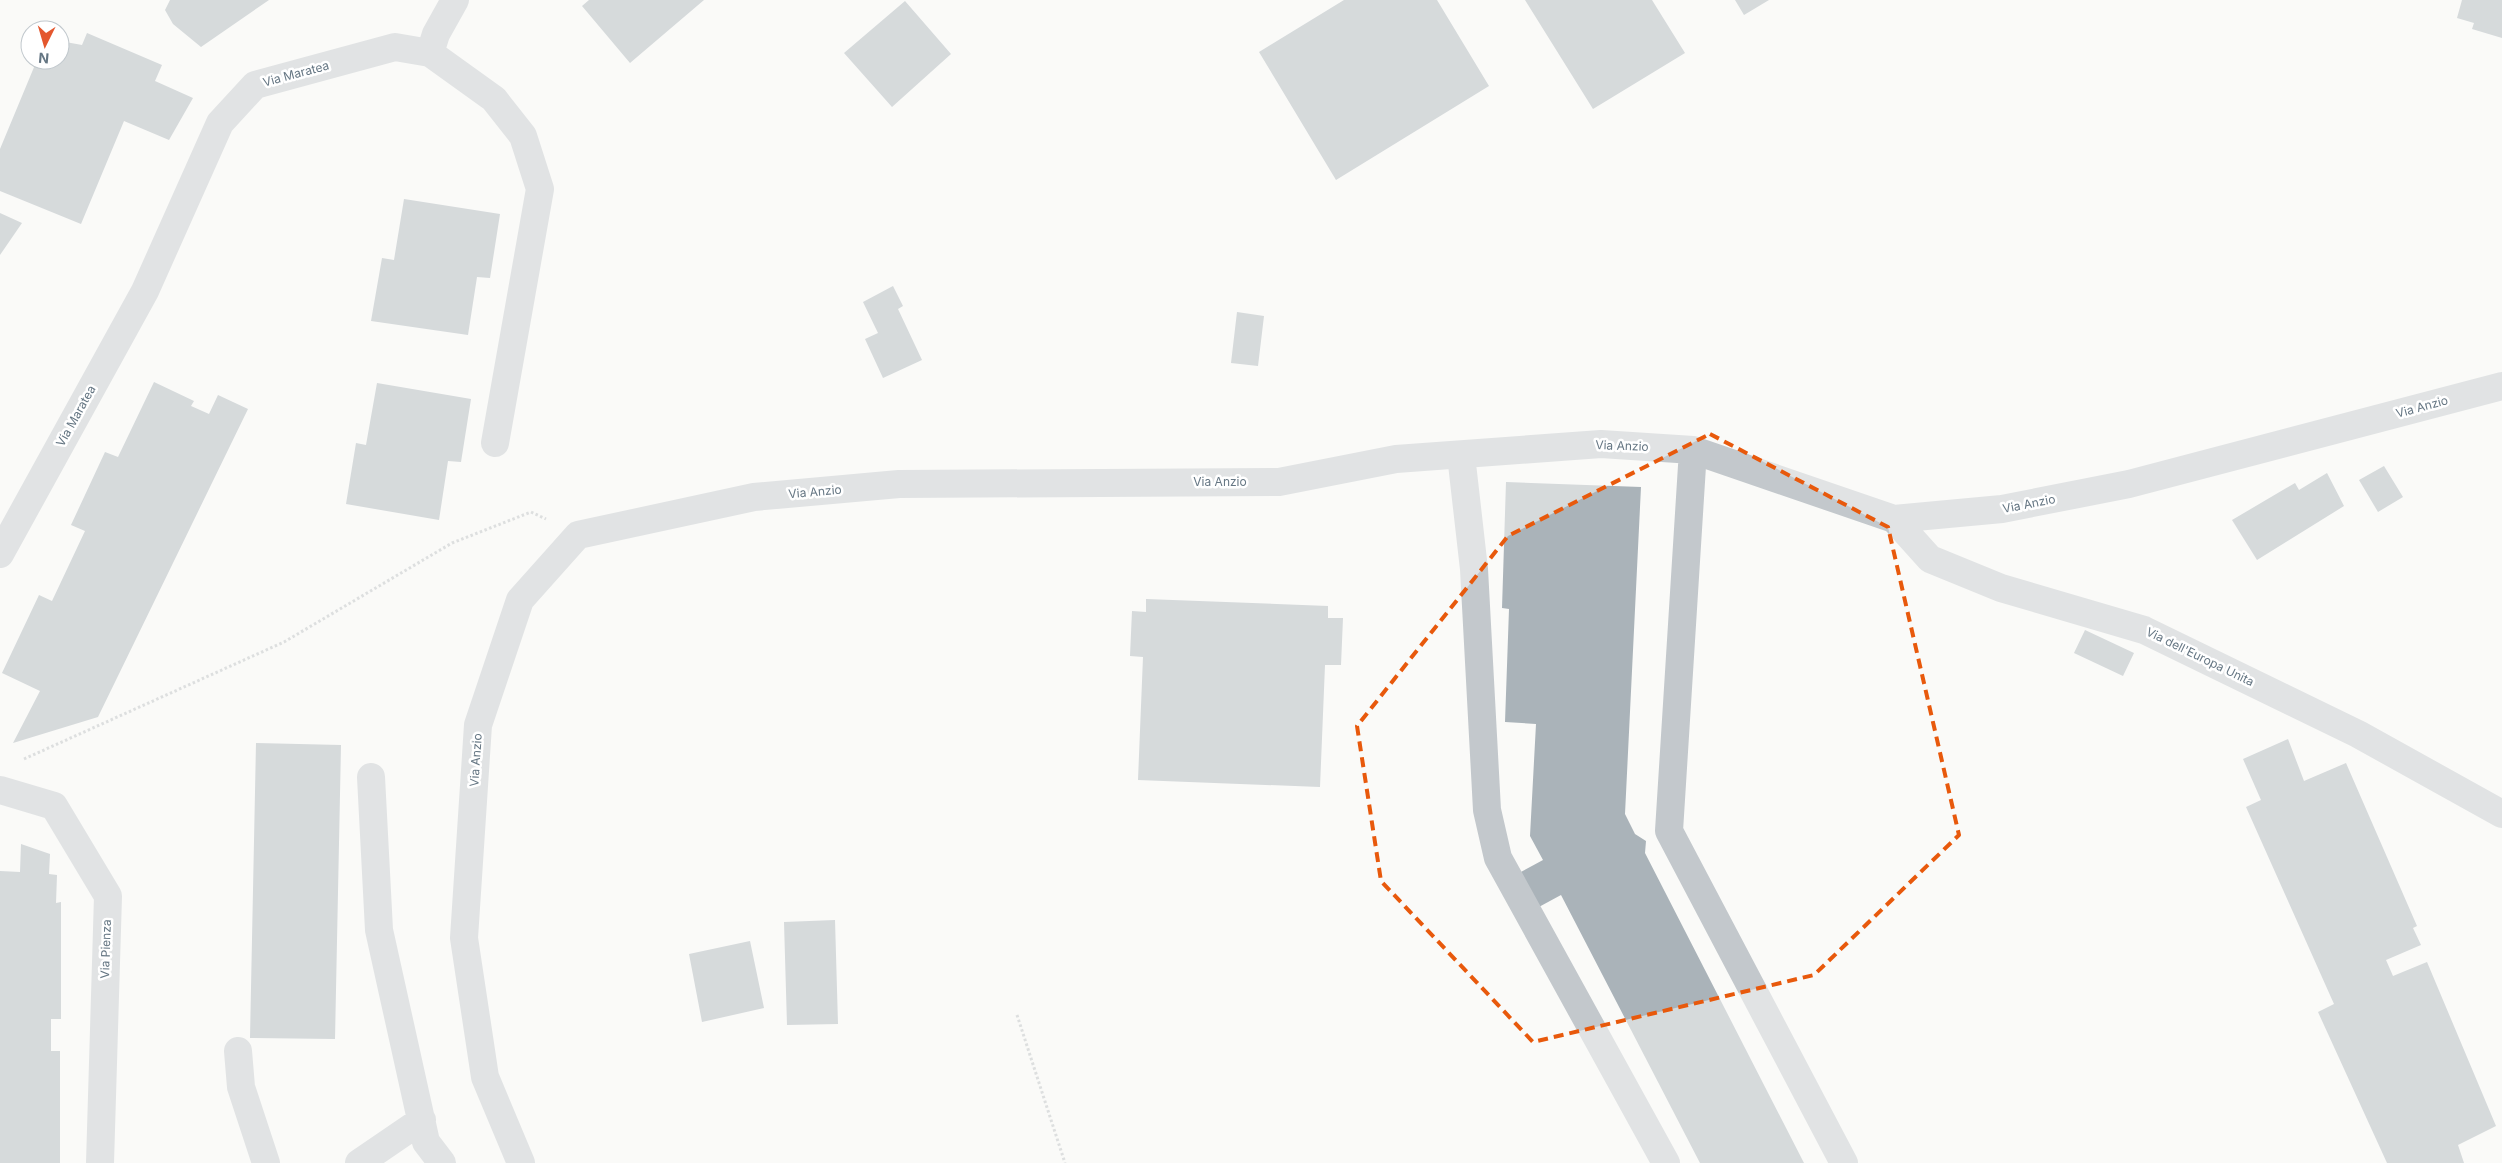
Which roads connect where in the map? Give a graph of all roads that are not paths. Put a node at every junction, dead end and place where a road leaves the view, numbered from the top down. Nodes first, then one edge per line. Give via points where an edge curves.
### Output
1 (455, 0) edge
2 (430, 54) junction
3 (2502, 386) edge
4 (495, 443) dead end
5 (1694, 450) junction
6 (1461, 455) junction
7 (1894, 519) junction
8 (0, 554) edge
9 (371, 777) dead end
10 (0, 790) edge
11 (2502, 814) edge
12 (238, 1051) dead end
13 (422, 1120) junction
14 (100, 1163) edge
15 (266, 1163) edge
16 (359, 1163) edge
17 (442, 1163) edge
18 (521, 1163) edge
19 (1666, 1163) edge
20 (1844, 1163) edge

1 - 2 street via 436,34
2 - 4 street, Via Maratea via 494,99 523,136 540,189
2 - 8 street, Via Maratea via 395,47 255,85 220,123 145,291
3 - 7 street, Via Anzio via 2129,484 2002,509
5 - 6 street, Via Anzio via 1601,444
5 - 7 street, Via Anzio
5 - 20 street via 1669,831
6 - 18 street, Via Anzio via 1396,459 1279,482 899,484 754,498 578,535 520,600 478,725 464,938 485,1077
6 - 19 street via 1474,569 1487,810 1498,858
7 - 11 street, Via dell'Europa Unita via 1930,559 2001,588 2144,630 2358,734
9 - 13 street via 379,930
10 - 14 street, Via Pienza via 54,806 108,896
12 - 15 street via 241,1087
13 - 16 street
13 - 17 street via 426,1142

